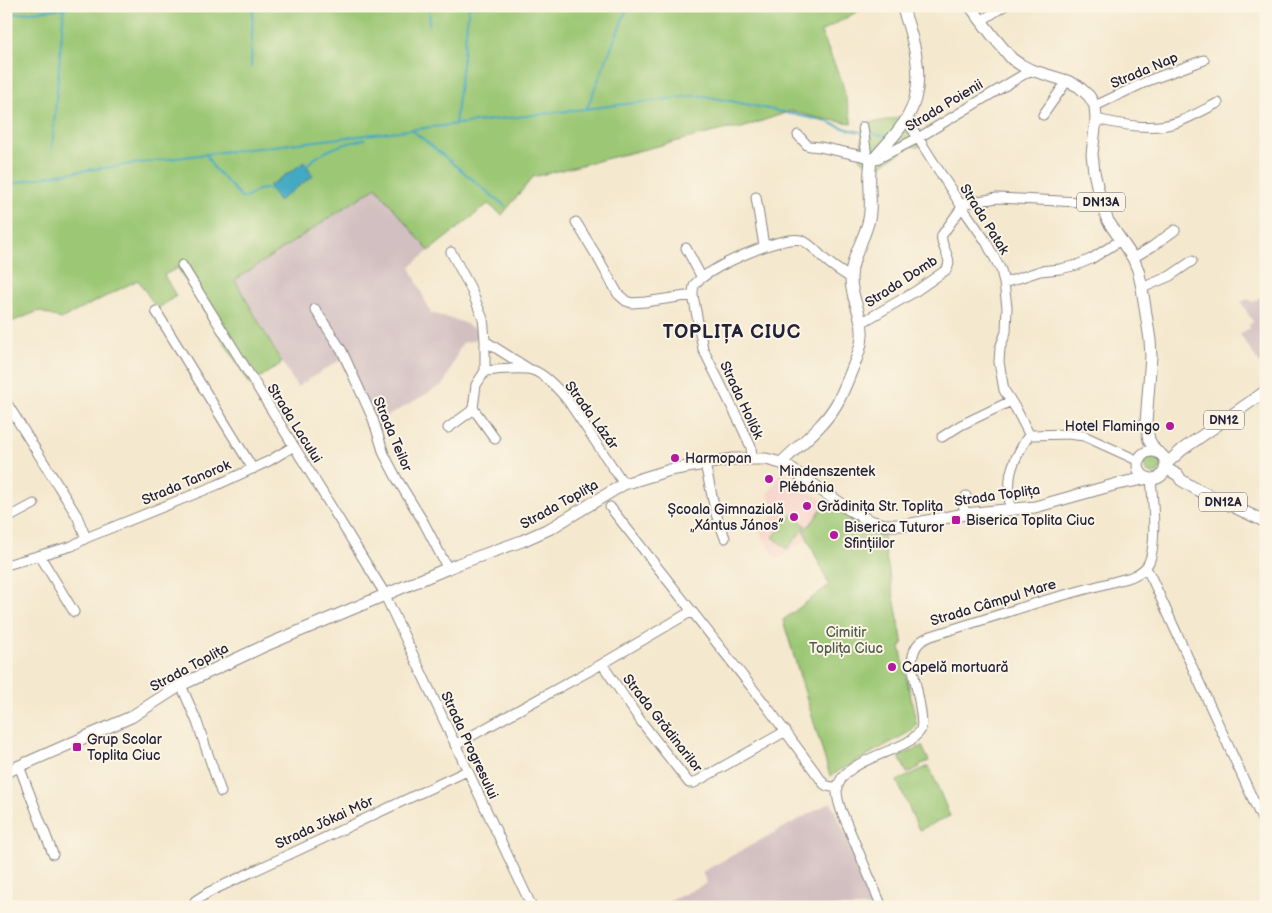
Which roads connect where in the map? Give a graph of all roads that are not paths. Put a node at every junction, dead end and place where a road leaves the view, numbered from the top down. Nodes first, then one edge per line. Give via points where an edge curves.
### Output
1 (902, 6) edge
2 (970, 6) edge
3 (1004, 6) edge
4 (981, 21) junction
5 (1204, 60) dead end
6 (1031, 70) junction
7 (1067, 82) junction
8 (1218, 103) dead end
9 (1094, 106) junction
10 (1043, 114) dead end
11 (906, 119) junction
12 (1096, 119) junction
13 (863, 127) dead end
14 (798, 135) dead end
15 (918, 138) junction
16 (869, 160) junction
17 (756, 197) dead end
18 (1101, 203) junction
19 (961, 206) junction
20 (576, 222) dead end
21 (1175, 230) dead end
22 (1122, 240) junction
23 (764, 246) junction
24 (686, 248) dead end
25 (451, 252) dead end
26 (1133, 258) junction
27 (1192, 261) dead end
28 (182, 265) dead end
29 (702, 278) junction
30 (851, 278) junction
31 (1004, 283) junction
32 (1142, 288) junction
33 (693, 295) junction
34 (315, 309) dead end
35 (156, 311) dead end
36 (861, 323) junction
37 (485, 341) junction
38 (530, 370) junction
39 (485, 371) junction
40 (1266, 391) edge
41 (1011, 401) junction
42 (6, 402) edge
43 (473, 408) junction
44 (448, 428) dead end
45 (1029, 435) junction
46 (942, 437) dead end
47 (495, 439) dead end
48 (294, 446) junction
49 (752, 458) junction
50 (781, 463) junction
51 (705, 464) junction
52 (1139, 465) junction
53 (1158, 468) junction
54 (253, 469) junction
55 (624, 484) junction
56 (1118, 484) junction
57 (966, 496) dead end
58 (34, 504) dead end
59 (610, 507) dead end
60 (1010, 510) junction
61 (965, 514) junction
62 (6, 519) edge
63 (1266, 522) edge
64 (86, 538) junction
65 (725, 538) dead end
66 (40, 556) junction
67 (7, 562) edge
68 (448, 568) junction
69 (1146, 568) junction
70 (385, 595) junction
71 (74, 612) dead end
72 (692, 612) junction
73 (602, 664) junction
74 (181, 685) junction
75 (786, 731) junction
76 (455, 746) junction
77 (19, 766) junction
78 (467, 771) junction
79 (6, 772) edge
80 (838, 788) junction
81 (221, 792) dead end
82 (1266, 828) edge
83 (53, 854) dead end
84 (195, 900) dead end
85 (532, 907) edge
86 (882, 907) edge

1 - 11 main road via 917,63 916,94
2 - 4 main road
3 - 4 street
4 - 6 main road via 1012,59
5 - 9 street, Strada Nap
6 - 7 main road
6 - 15 street, Strada Poienii
7 - 9 main road via 1084,91
7 - 10 street
8 - 12 street via 1179,122 1159,126
9 - 12 main road, DN13A
11 - 15 street, Strada Patak
11 - 16 main road
12 - 18 main road, DN13A via 1092,154
13 - 16 street
14 - 16 street via 807,145
15 - 16 street, Strada Poienii
15 - 19 street, Strada Patak
16 - 30 main road via 869,219
17 - 23 street
18 - 19 street via 997,198
18 - 22 main road, DN13A via 1108,221
19 - 31 street, Strada Patak via 985,240 1001,270
19 - 36 street, Strada Domb via 940,239 949,267 916,291
20 - 33 street via 618,294 626,301 645,302
21 - 26 street
22 - 26 main road, DN13A
22 - 31 street via 1077,265 1040,271
23 - 29 street
23 - 30 street via 804,241
24 - 29 street
25 - 37 street via 470,287 482,319
26 - 32 main road, DN13A
27 - 32 street via 1170,276
28 - 48 street, Strada Lacului
29 - 33 street via 693,288
30 - 36 main road
31 - 41 street, Strada Patak via 1006,332 999,362 1004,390
32 - 53 main road, DN13A via 1151,356 1146,423
33 - 49 street, Strada Hollók via 703,349 751,447
34 - 68 street, Strada Teilor via 342,351 373,419 384,454
35 - 54 street
36 - 50 main road via 857,356 836,404 822,424
37 - 38 street, Strada Lázár
37 - 39 street
38 - 39 street, Strada Lázár
38 - 55 street, Strada Lázár via 545,377 564,395
39 - 43 street via 476,385
40 - 53 main road, DN12
41 - 45 street, Strada Patak
41 - 46 street
42 - 64 street via 77,516
43 - 44 street
43 - 47 street
45 - 52 street via 1084,436
45 - 60 street via 1011,471
48 - 54 street, Strada Tanorok
48 - 70 street, Strada Lacului
49 - 50 main road, Strada Toplița / DN12
49 - 51 main road, Strada Toplița / DN12
50 - 61 main road, Strada Toplița / DN12 via 850,510 879,524 906,525
51 - 55 main road, Strada Toplița / DN12 via 670,470
51 - 65 street
52 - 53 main road via 1144,476
52 - 53 main road, DN12 via 1148,452
52 - 56 main road, Strada Toplița / DN12 via 1130,477
53 - 56 main road, Strada Toplița / DN12
53 - 63 main road, DN12A
53 - 69 street via 1153,543
54 - 64 street, Strada Tanorok
55 - 68 main road, Strada Toplița / DN12 via 551,528
56 - 60 main road, Strada Toplița / DN12 via 1044,505
57 - 61 street via 963,504
58 - 62 street
59 - 72 street
60 - 61 main road, Strada Toplița / DN12
64 - 66 street, Strada Tanorok
66 - 67 street, Strada Tanorok
66 - 71 street
68 - 70 main road, Strada Toplița / DN12
69 - 80 street, Strada Câmpul Mare via 1131,577 1046,600 922,640 915,650 912,664 922,729 906,743 851,769
69 - 82 street
70 - 74 main road, Strada Toplița / DN12
70 - 76 street, Strada Progresului
72 - 73 street
72 - 75 street
73 - 75 street, Strada Grădinarilor via 689,783 694,784
73 - 76 street
74 - 77 main road, Strada Toplița / DN12 via 131,718
74 - 81 street
75 - 80 street via 824,784
76 - 78 street, Strada Progresului
77 - 79 main road, Strada Toplița / DN12
77 - 83 street
78 - 84 street, Strada Jókai Mór
78 - 85 street, Strada Progresului
80 - 86 street via 841,810

